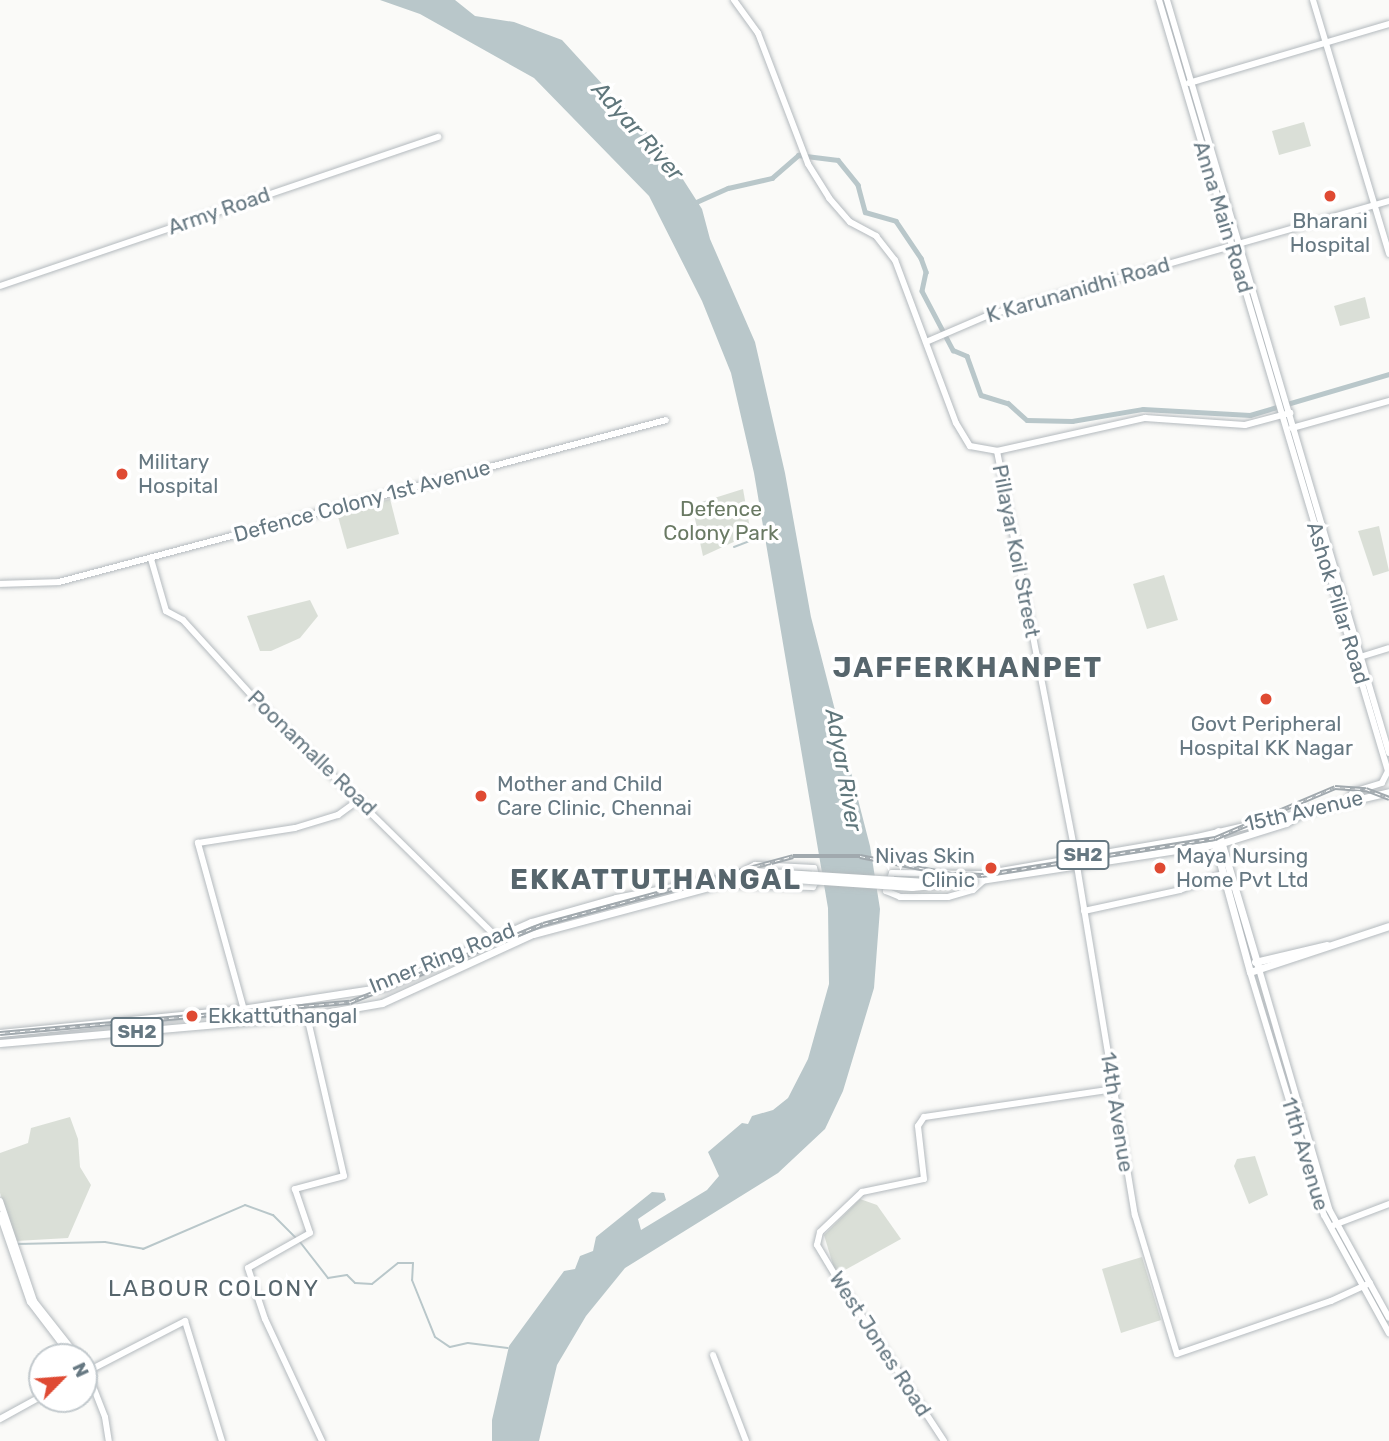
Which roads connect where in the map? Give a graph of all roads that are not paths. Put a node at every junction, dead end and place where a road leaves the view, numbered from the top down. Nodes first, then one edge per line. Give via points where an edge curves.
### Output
1 (734, 0) edge
2 (1158, 0) edge
3 (1167, 0) edge
4 (1313, 0) edge
5 (1389, 24) edge
6 (1326, 43) junction
7 (1187, 83) junction
8 (438, 136) dead end
9 (1389, 201) edge
10 (1374, 205) junction
11 (1241, 244) junction
12 (1233, 247) junction
13 (1389, 254) edge
14 (0, 286) edge
15 (927, 345) junction
16 (1389, 403) edge
17 (1284, 408) junction
18 (666, 419) dead end
19 (1291, 431) junction
20 (997, 451) junction
21 (151, 559) junction
22 (0, 584) edge
23 (1389, 648) edge
24 (1358, 657) junction
25 (1379, 729) junction
26 (1389, 753) edge
27 (1388, 771) edge
28 (1389, 792) edge
29 (1349, 798) junction
30 (360, 799) junction
31 (1314, 806) junction
32 (1218, 831) junction
33 (1218, 843) junction
34 (1076, 856) junction
35 (1077, 866) junction
36 (1222, 874) junction
37 (738, 876) junction
38 (983, 877) junction
39 (1233, 905) junction
40 (1084, 911) junction
41 (1388, 928) edge
42 (495, 936) junction
43 (1249, 968) junction
44 (1261, 968) junction
45 (242, 1009) junction
46 (307, 1016) junction
47 (247, 1021) junction
48 (0, 1033) edge
49 (0, 1043) edge
50 (1113, 1089) junction
51 (0, 1201) edge
52 (1389, 1204) edge
53 (0, 1215) edge
54 (1332, 1225) junction
55 (12, 1244) junction
56 (1370, 1283) junction
57 (1363, 1287) junction
58 (1389, 1318) edge
59 (45, 1323) junction
60 (1389, 1333) edge
61 (61, 1343) edge
62 (64, 1343) edge
63 (713, 1355) dead end
64 (98, 1364) edge
65 (98, 1397) edge
66 (28, 1404) edge
67 (0, 1419) edge
68 (109, 1441) edge
69 (222, 1441) edge
70 (322, 1441) edge
71 (746, 1441) edge
72 (944, 1441) edge

1 - 15 street via 758,33 808,164 850,222 876,236 895,260
2 - 7 street, Anna Main Road
3 - 7 street, Anna Main Road
4 - 6 street
5 - 6 street
6 - 7 street
6 - 10 street
7 - 11 street, Anna Main Road
7 - 12 street, Anna Main Road
8 - 14 street, Army Road
9 - 10 street, K Karunanidhi Road
10 - 11 street, K Karunanidhi Road
10 - 13 street
11 - 12 street, K Karunanidhi Road
11 - 17 street, Anna Main Road
12 - 15 street, K Karunanidhi Road via 989,315
12 - 17 street, Anna Main Road
15 - 20 street via 964,439 977,449
16 - 19 street
17 - 19 street, Anna Main Road
17 - 20 street via 1245,425 1145,418
18 - 21 street, Defence Colony 1st Avenue
19 - 24 street, Ashok Pillar Road
20 - 34 street, Pillayar Koil Street
21 - 22 street, Defence Colony 1st Avenue via 59,582
21 - 30 street, Poonamalle Road via 166,611 183,620 255,699
23 - 24 street
24 - 25 street, Ashok Pillar Road
25 - 26 street, Ashok Pillar Road
25 - 27 street, Ashok Pillar Road
27 - 29 street via 1382,783 1353,792
28 - 29 main road, 15th Avenue via 1355,801
29 - 31 main road, 15th Avenue
30 - 42 street, Poonamalle Road
30 - 45 street via 338,815 295,828 198,843
31 - 32 main road, 15th Avenue
31 - 33 main road via 1286,823
32 - 33 main road
32 - 34 main road, SH2
33 - 35 main road, SH2
33 - 36 main road
33 - 39 main road
34 - 38 main road, SH2
35 - 38 main road, SH2
35 - 40 street, 14th Avenue
36 - 39 main road
36 - 40 street via 1180,890
37 - 37 street via 739,886 813,887 817,879 814,868 801,866 755,865
37 - 38 main road, Inner Ring Road / SH2, bridge via 752,873 922,883
37 - 42 main road, Inner Ring Road / SH2 via 615,898
37 - 46 main road, Inner Ring Road / SH2 via 533,934 382,1003
38 - 38 street via 973,890 948,897 900,897 886,891 892,873
39 - 43 main road
39 - 44 main road
40 - 50 street, 14th Avenue
41 - 44 main road
42 - 45 main road, Inner Ring Road / SH2 via 385,987
43 - 44 main road
43 - 54 street, 11th Avenue
44 - 54 street, 11th Avenue
45 - 47 street
45 - 48 main road, Inner Ring Road / SH2
46 - 47 main road, Inner Ring Road / SH2
46 - 70 street via 344,1176 295,1189 310,1233 247,1268 265,1319
47 - 49 main road, Inner Ring Road / SH2
50 - 57 street, 14th Avenue via 1135,1215 1177,1354
50 - 72 street, West Jones Road via 924,1116 918,1126 923,1179 862,1192 820,1232 817,1245
51 - 55 street
52 - 54 street
53 - 55 street
54 - 56 street, 11th Avenue
54 - 57 street, 11th Avenue
55 - 59 street
56 - 57 street
56 - 58 street, 11th Avenue
57 - 60 street, 11th Avenue
59 - 61 street
59 - 62 street
63 - 71 street
64 - 69 street via 185,1321
65 - 68 street
66 - 67 street

